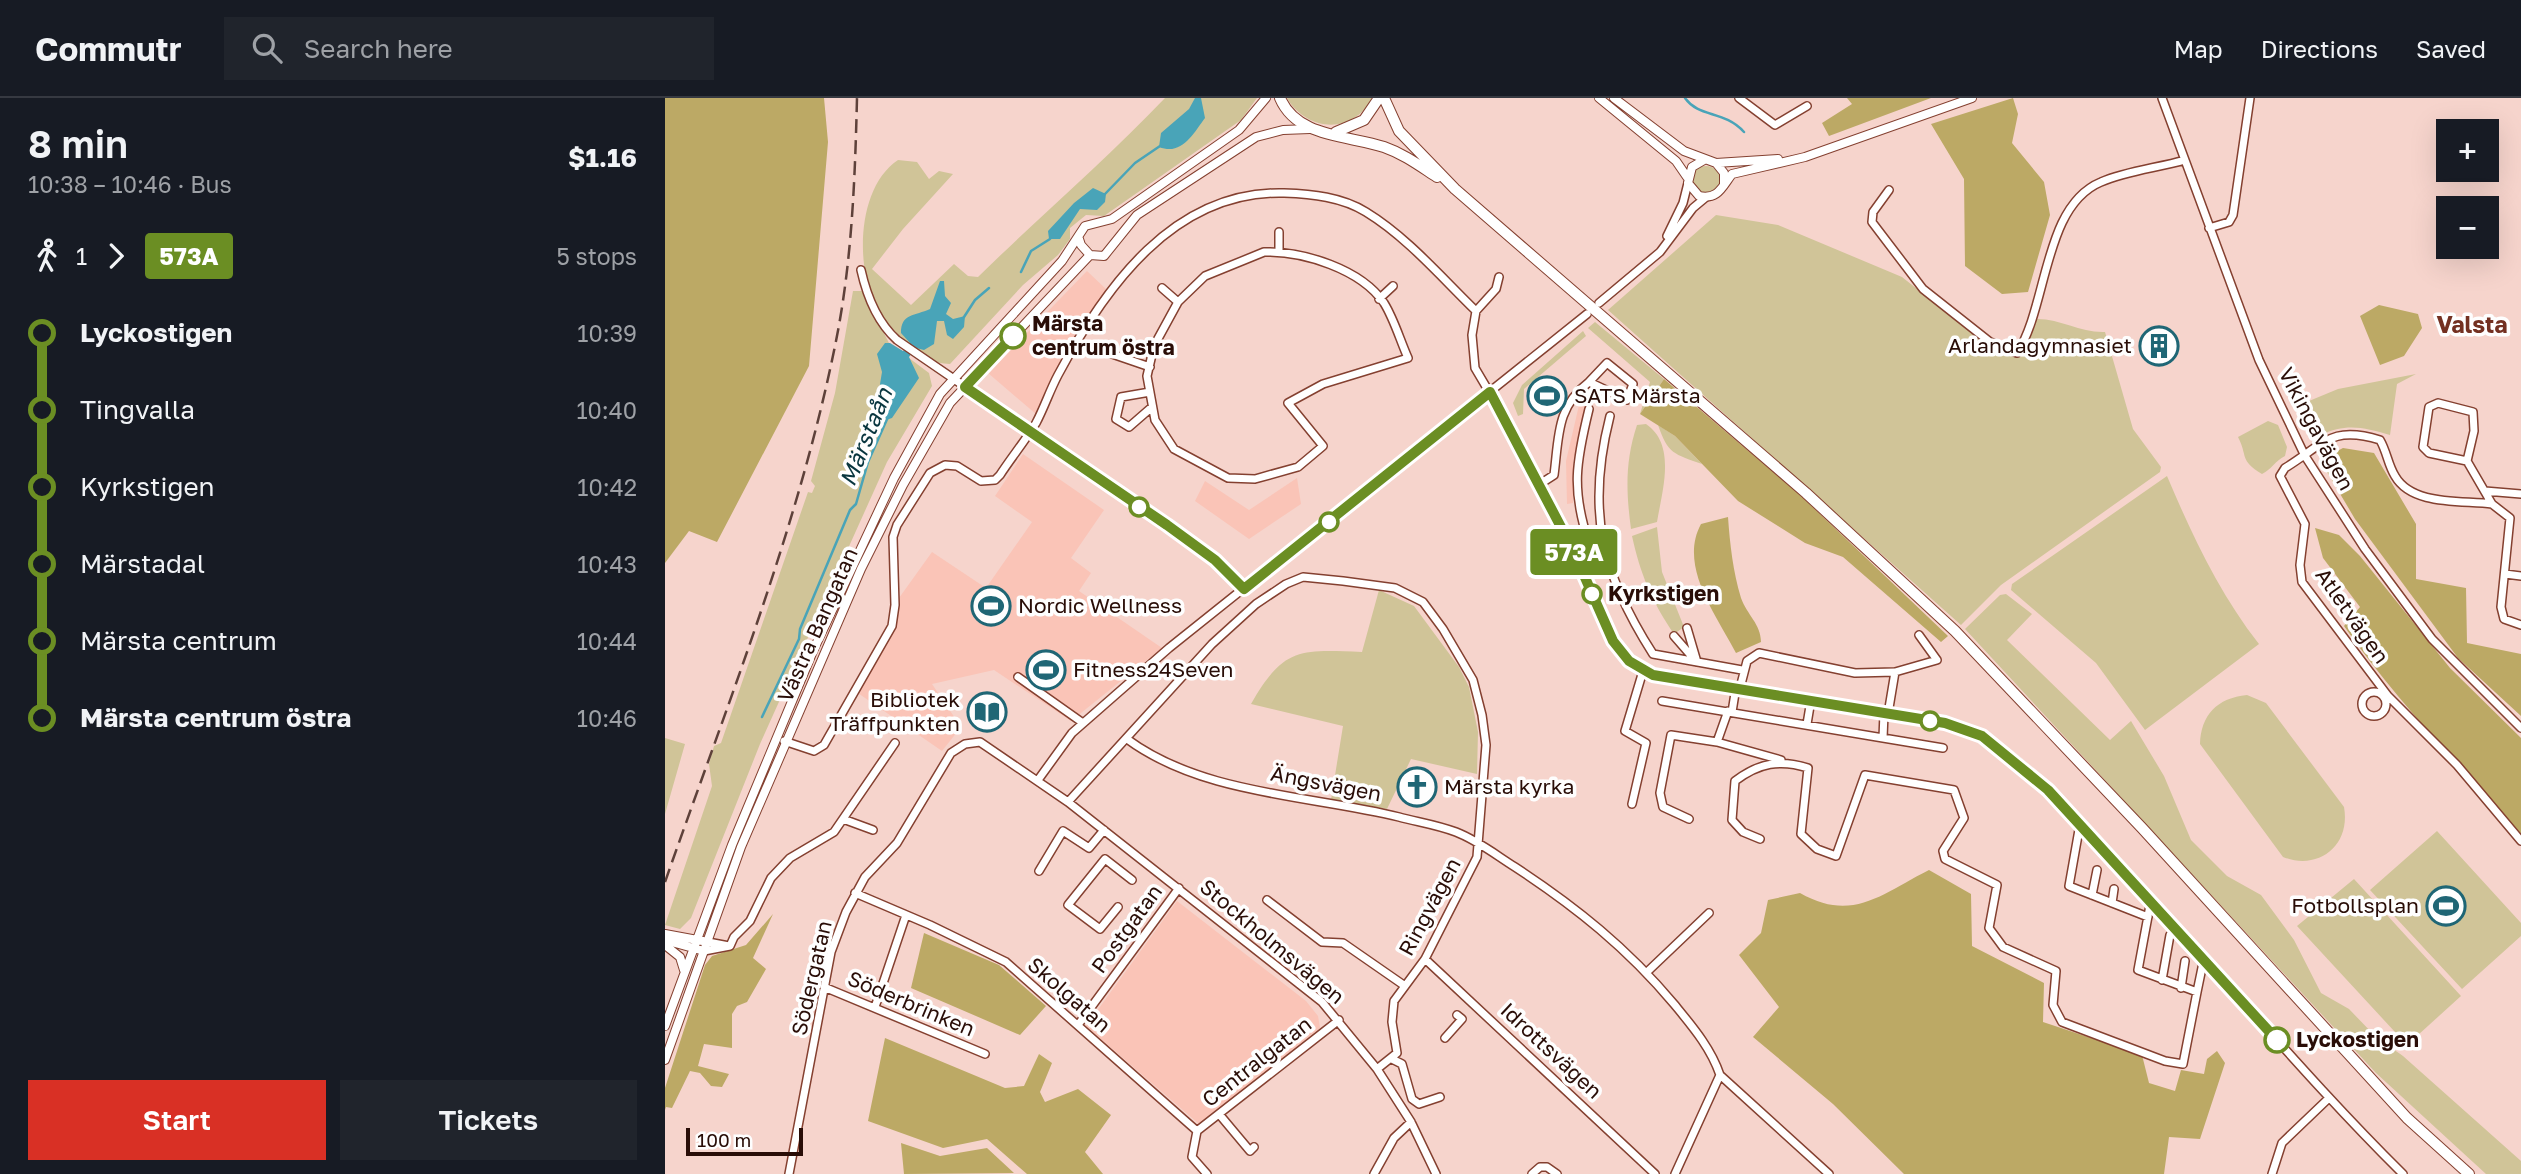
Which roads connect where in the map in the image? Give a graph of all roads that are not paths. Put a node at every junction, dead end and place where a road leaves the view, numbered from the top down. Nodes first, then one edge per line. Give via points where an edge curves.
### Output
1 (1266, 98) edge
2 (1280, 98) edge
3 (1381, 98) edge
4 (1599, 98) edge
5 (1614, 98) edge
6 (1739, 98) edge
7 (1972, 98) edge
8 (2162, 98) edge
9 (2250, 98) edge
10 (1807, 106) dead end
11 (1310, 129) junction
12 (1332, 133) junction
13 (1805, 157) junction
14 (1703, 160) junction
15 (2185, 160) junction
16 (1716, 163) junction
17 (1688, 180) junction
18 (1724, 184) junction
19 (1455, 189) junction
20 (1889, 190) dead end
21 (1705, 198) junction
22 (1105, 223) junction
23 (2209, 228) junction
24 (1279, 232) dead end
25 (1079, 239) junction
26 (1115, 240) junction
27 (1279, 251) junction
28 (1660, 252) junction
29 (1090, 256) junction
30 (862, 270) dead end
31 (1499, 277) dead end
32 (1393, 286) dead end
33 (1162, 288) dead end
34 (1380, 299) junction
35 (1178, 302) junction
36 (1599, 303) dead end
37 (1476, 311) junction
38 (1587, 314) dead end
39 (1075, 345) junction
40 (1150, 367) junction
41 (952, 379) junction
42 (1589, 382) junction
43 (965, 387) junction
44 (1150, 392) junction
45 (1490, 392) junction
46 (1152, 407) junction
47 (1589, 409) dead end
48 (1610, 416) dead end
49 (1030, 433) junction
50 (2305, 456) junction
51 (2467, 461) junction
52 (1540, 484) junction
53 (2485, 491) junction
54 (2521, 494) edge
55 (2492, 504) junction
56 (1602, 540) junction
57 (1589, 543) junction
58 (1572, 548) junction
59 (2505, 574) junction
60 (2521, 576) edge
61 (1244, 589) junction
62 (2521, 625) edge
63 (1688, 628) dead end
64 (1919, 635) dead end
65 (1674, 636) dead end
66 (1697, 662) junction
67 (1742, 670) junction
68 (1643, 671) junction
69 (1895, 672) junction
70 (1018, 677) dead end
71 (2381, 687) junction
72 (1738, 688) junction
73 (2367, 694) junction
74 (1811, 700) junction
75 (1662, 701) dead end
76 (2401, 710) junction
77 (1730, 711) junction
78 (1886, 713) junction
79 (2380, 715) junction
80 (1083, 723) junction
81 (1807, 723) junction
82 (2521, 728) edge
83 (776, 738) junction
84 (1883, 738) junction
85 (1127, 739) junction
86 (786, 742) junction
87 (1717, 742) junction
88 (894, 743) dead end
89 (1943, 748) dead end
90 (1788, 762) junction
91 (1038, 780) junction
92 (1068, 802) junction
93 (1632, 804) dead end
94 (843, 819) junction
95 (1689, 819) dead end
96 (2080, 824) junction
97 (873, 830) dead end
98 (1104, 830) junction
99 (1760, 839) dead end
100 (2521, 841) edge
101 (1479, 844) junction
102 (2097, 870) dead end
103 (1039, 871) dead end
104 (1132, 880) dead end
105 (1179, 888) junction
106 (2114, 889) dead end
107 (855, 893) junction
108 (2092, 895) junction
109 (1267, 900) dead end
110 (2151, 900) junction
111 (2112, 903) junction
112 (1118, 907) dead end
113 (1709, 913) dead end
114 (907, 915) junction
115 (2148, 917) junction
116 (665, 934) edge
117 (2170, 935) dead end
118 (708, 942) junction
119 (671, 943) edge
120 (693, 945) junction
121 (730, 946) junction
122 (704, 951) junction
123 (2204, 958) junction
124 (1425, 959) junction
125 (2185, 961) dead end
126 (684, 970) junction
127 (1647, 972) junction
128 (2162, 980) junction
129 (1405, 986) junction
130 (824, 987) junction
131 (2181, 988) junction
132 (2197, 992) junction
133 (874, 1007) junction
134 (1457, 1015) dead end
135 (1339, 1020) junction
136 (1078, 1025) junction
137 (665, 1026) edge
138 (1444, 1038) dead end
139 (985, 1054) dead end
140 (665, 1059) edge
141 (1392, 1059) junction
142 (1377, 1069) junction
143 (1720, 1075) junction
144 (1440, 1097) dead end
145 (2329, 1098) junction
146 (1219, 1114) junction
147 (1411, 1122) junction
148 (1197, 1131) junction
149 (1254, 1147) dead end
150 (1651, 1173) edge
151 (789, 1174) edge
152 (1207, 1174) edge
153 (1374, 1174) edge
154 (1436, 1174) edge
155 (1532, 1174) edge
156 (1557, 1174) edge
157 (1675, 1174) edge
158 (1829, 1174) edge
159 (2272, 1174) edge
160 (2403, 1174) edge
161 (2469, 1174) edge

1 - 22 street, Västra Bangatan via 1239,130
2 - 11 main road via 1290,115
3 - 12 main road via 1364,120
3 - 19 main road via 1399,131
4 - 17 street via 1676,161
5 - 14 street via 1659,134
6 - 10 street via 1775,125
7 - 13 street
8 - 15 street, Vikingavägen
9 - 23 street via 2234,215 2229,222
11 - 12 main road
11 - 26 street, Västra Bangatan via 1256,137 1137,215
12 - 19 main road via 1401,154
13 - 16 street
13 - 18 street via 1732,174
14 - 16 street
14 - 17 street via 1692,167
15 - 20 street via 2100,182 2077,198 2063,222 2017,353 1990,342 1913,280 1872,222 1873,212
15 - 23 street, Vikingavägen
16 - 18 street via 1724,173
17 - 21 street via 1694,193
17 - 28 street via 1683,203
18 - 21 street via 1717,194
19 - 161 main road via 1785,474 1955,631 2407,1118
21 - 28 street
22 - 25 street, Västra Bangatan via 1091,222
22 - 26 street
23 - 50 street, Vikingavägen via 2259,360
24 - 27 street
25 - 29 street
25 - 41 street, Västra Bangatan
26 - 29 street, Västra Bangatan via 1109,252
27 - 34 street via 1334,267
27 - 35 street via 1264,252 1205,276
28 - 36 street
29 - 43 street, Västra Bangatan
30 - 41 street via 870,301 884,326
31 - 37 street via 1496,289
32 - 34 street
33 - 35 street
34 - 46 street via 1408,358 1323,384 1288,403 1323,446 1297,467 1255,479 1228,478 1174,449
35 - 40 street via 1154,346
37 - 39 street via 1367,212 1323,197 1261,193 1207,207 1169,229 1113,288
37 - 45 street via 1473,358
38 - 45 street
39 - 40 street
39 - 49 street
40 - 44 street
41 - 43 street
41 - 83 street, Västra Bangatan via 933,406 870,527
42 - 42 street via 1627,400 1633,384 1607,363
42 - 52 street via 1572,395 1561,416 1554,475
43 - 49 street
43 - 86 street, Västra Bangatan via 950,403 902,485
44 - 46 street
44 - 46 street via 1121,397 1116,419 1129,427
45 - 52 street
45 - 61 street
47 - 57 street via 1577,460 1577,508
48 - 56 street via 1599,460
49 - 61 street via 1167,525 1215,560
49 - 86 street via 995,480 981,481 957,466 930,473 893,537 895,605 886,637 824,745 814,751
50 - 55 street via 2332,437 2356,433 2380,440 2394,475 2407,491
50 - 71 street, Atletvägen via 2280,476 2305,524 2302,582
50 - 82 street, Vikingavägen via 2365,549 2432,639
51 - 51 street via 2473,412 2438,403 2429,407 2424,447 2429,453
51 - 53 street
52 - 58 street
53 - 54 street
53 - 55 street
55 - 59 street via 2510,519
56 - 57 street
56 - 66 street via 1625,611 1653,654
57 - 58 street
58 - 68 street via 1613,641
59 - 60 street
59 - 62 street via 2504,619
61 - 80 street
63 - 66 street
64 - 69 street via 1937,660
65 - 66 street
66 - 67 street
67 - 69 street via 1759,653 1855,673
67 - 72 street
68 - 72 street
68 - 93 street via 1625,731 1646,743
69 - 78 street
70 - 80 street
71 - 73 street, Atletvägen
71 - 76 street, Atletvägen
72 - 74 street
72 - 77 street
73 - 79 street, Atletvägen via 2363,708 2372,716
73 - 79 street, Atletvägen via 2379,692 2385,697
74 - 78 street
74 - 81 street
75 - 77 street
76 - 79 street
76 - 100 street, Atletvägen via 2457,765
77 - 81 street
77 - 87 street
78 - 84 street
78 - 96 street via 1961,726 1982,736 2027,771
80 - 91 street
81 - 84 street
83 - 86 street
83 - 120 street, Västra Bangatan
84 - 89 street
85 - 92 street, Ringvägen
85 - 101 street, Ängsvägen via 1175,768 1397,817 1455,832
85 - 101 street, Ringvägen via 1212,644 1286,584 1303,577 1395,588 1423,602 1473,680 1486,745
86 - 118 street, Västra Bangatan via 741,847
87 - 90 street
87 - 95 street via 1671,735 1660,793 1663,807
88 - 94 street
90 - 99 street via 1769,763 1735,781 1732,820 1743,832
90 - 132 street via 1808,768 1801,834 1817,849 1836,856 1865,775 1954,790 1964,818 1943,851 1945,859 1997,885 1989,928 2003,947 2056,971 2053,1005 2061,1022 2183,1064
91 - 92 street, Stockholmsvägen
91 - 107 street, Södergatan via 980,742 965,744 951,753 897,844
92 - 98 street, Stockholmsvägen
94 - 97 street
94 - 121 street via 834,832 780,867 750,921
96 - 108 street via 2069,886
96 - 110 street
98 - 103 street via 1089,848 1063,831
98 - 105 street, Stockholmsvägen
101 - 124 street, Ringvägen via 1473,867
101 - 127 street, Ängsvägen via 1591,922
102 - 108 street
104 - 112 street via 1105,859 1068,905 1100,929
105 - 135 street, Stockholmsvägen via 1303,985
105 - 136 street, Postgatan
106 - 111 street
107 - 114 street, Skolgatan
107 - 130 street, Södergatan via 831,952
108 - 111 street
109 - 129 street via 1322,942 1343,943
110 - 115 street
110 - 123 street
111 - 115 street
113 - 127 street
114 - 133 street
114 - 136 street, Skolgatan via 1006,962
115 - 128 street via 2138,970
116 - 119 street
117 - 128 street
118 - 120 street
118 - 121 street
118 - 122 street, Västra Bangatan
119 - 120 street
119 - 126 street
120 - 122 street
120 - 126 street, Västra Bangatan
121 - 122 street
122 - 140 street, Västra Bangatan
123 - 132 street
123 - 145 street
124 - 129 street, Ringvägen
124 - 150 street, Idrottsvägen
125 - 131 street
126 - 137 street, Västra Bangatan
127 - 143 street, Ängsvägen via 1697,1032
128 - 131 street
129 - 141 street, Ringvägen via 1392,1010 1398,1048
130 - 133 street, Söderbrinken
130 - 151 street, Södergatan
131 - 132 street
133 - 139 street, Söderbrinken
134 - 138 street via 1462,1019
135 - 142 street, Stockholmsvägen
135 - 146 street, Centralgatan
136 - 148 street, Skolgatan
141 - 142 street
141 - 144 street via 1402,1064 1412,1099 1419,1104
142 - 147 street, Stockholmsvägen
143 - 157 street
143 - 158 street, Ängsvägen
145 - 159 street via 2282,1143
145 - 160 street
146 - 148 street, Centralgatan
146 - 149 street via 1250,1151
147 - 153 street via 1394,1138
147 - 154 street, Stockholmsvägen
148 - 152 street via 1192,1157
155 - 156 street via 1541,1167

